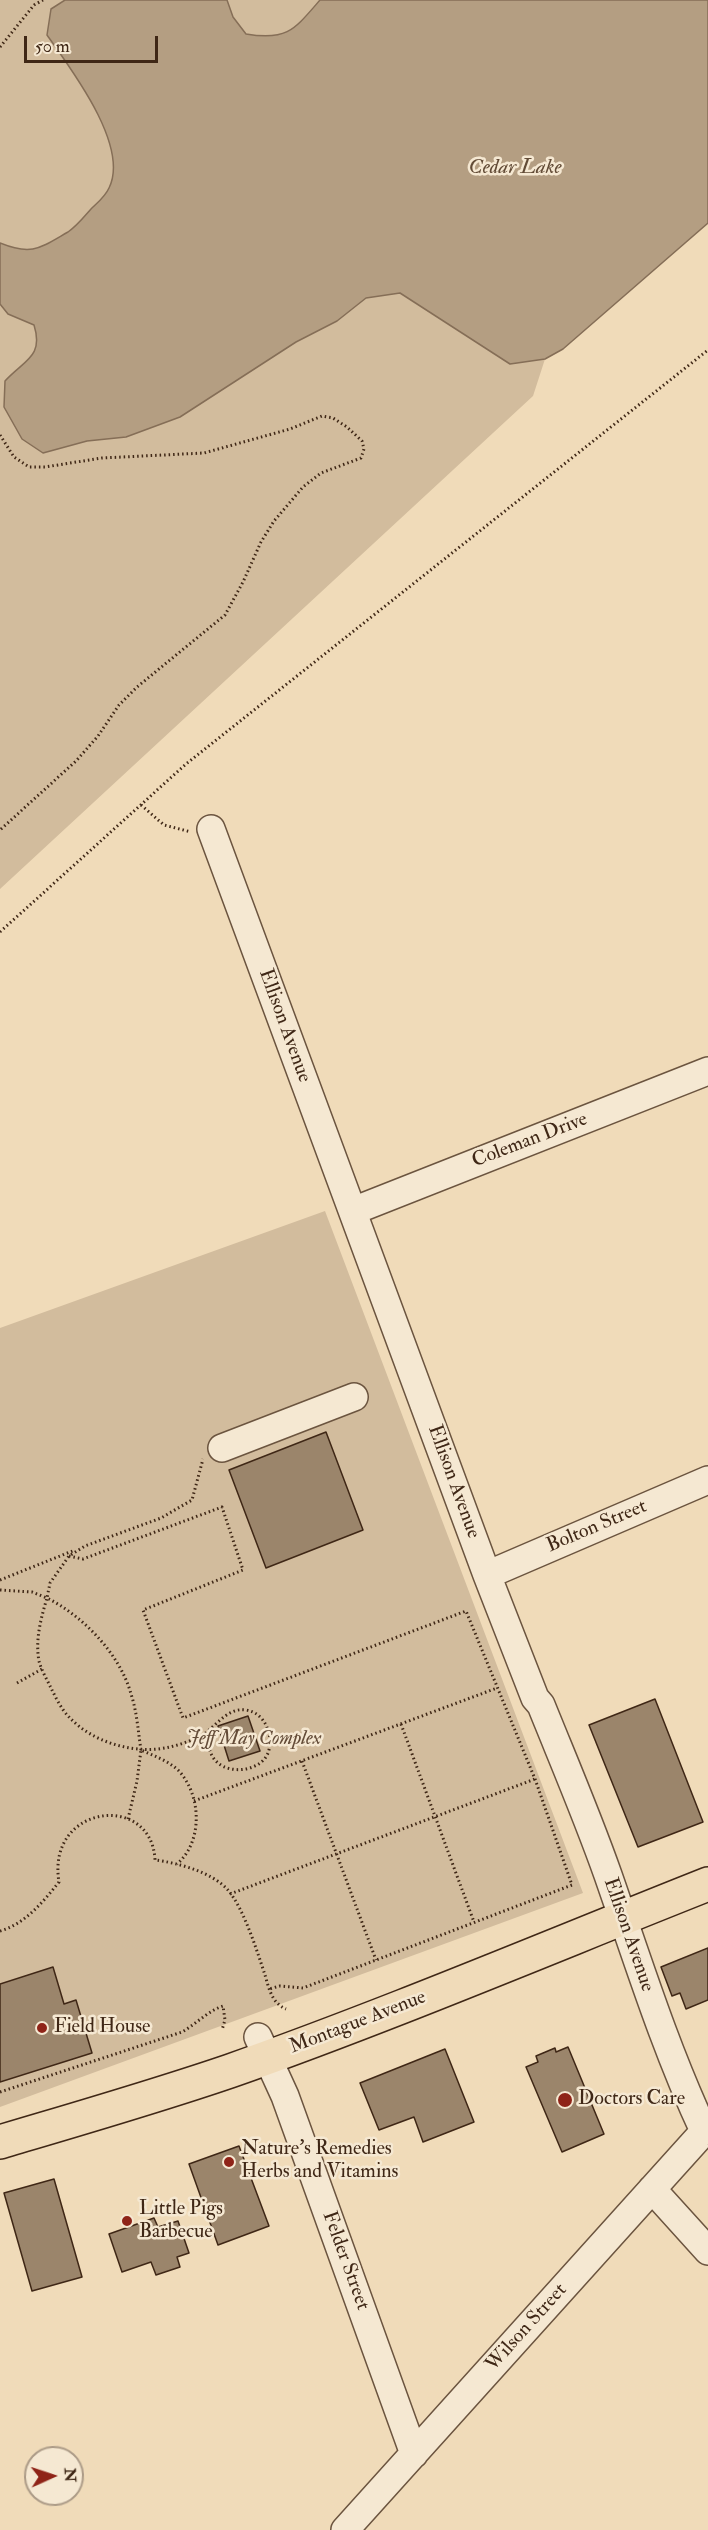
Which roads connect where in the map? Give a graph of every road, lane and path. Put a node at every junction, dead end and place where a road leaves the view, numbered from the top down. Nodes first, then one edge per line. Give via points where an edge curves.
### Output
1 (43, 0) edge
2 (0, 47) edge
3 (708, 350) edge
4 (0, 435) edge
5 (141, 805) junction
6 (211, 829) joint
7 (0, 830) edge
8 (0, 932) edge
9 (708, 1071) edge
10 (353, 1211) junction
11 (354, 1397) dead end
12 (222, 1448) joint
13 (708, 1480) edge
14 (85, 1546) junction
15 (69, 1556) junction
16 (487, 1575) junction
17 (0, 1580) edge
18 (0, 1590) edge
19 (46, 1598) junction
20 (42, 1669) junction
21 (17, 1683) dead end
22 (497, 1688) junction
23 (401, 1724) junction
24 (206, 1733) junction
25 (141, 1750) junction
26 (302, 1761) junction
27 (535, 1779) junction
28 (194, 1801) junction
29 (435, 1816) junction
30 (128, 1819) junction
31 (337, 1853) junction
32 (177, 1864) junction
33 (708, 1884) edge
34 (230, 1894) junction
35 (622, 1918) junction
36 (474, 1922) junction
37 (0, 1931) edge
38 (376, 1960) junction
39 (269, 1989) junction
40 (286, 2009) dead end
41 (222, 2030) dead end
42 (262, 2047) junction
43 (0, 2092) edge
44 (706, 2129) edge
45 (0, 2142) edge
46 (652, 2189) junction
47 (708, 2251) edge
48 (414, 2454) junction
49 (345, 2530) edge

1 - 2 path via 34,5
3 - 5 path via 186,764
4 - 7 path via 14,457 29,467 45,468 102,458 204,453 322,416 347,427 362,441 364,449 361,458 321,473 303,487 261,542 225,615 137,687 76,761
5 - 6 path via 164,825 187,833
5 - 8 path
6 - 10 street, Ellison Avenue
9 - 10 street, Coleman Drive
10 - 16 street, Ellison Avenue
11 - 12 street
12 - 14 path via 203,1459 192,1500 161,1518
13 - 16 street, Bolton Street
14 - 15 path
14 - 17 path
15 - 19 path via 50,1583
15 - 22 path via 83,1559 222,1507 243,1570 143,1610 183,1718 466,1611
16 - 35 street, Ellison Avenue via 534,1698 541,1705 583,1809
18 - 19 path via 32,1592
19 - 20 path via 39,1629
19 - 25 path via 63,1606 95,1633 121,1672 131,1691
20 - 21 path
20 - 25 path via 69,1718 102,1740
22 - 23 path
22 - 27 path
23 - 26 path
23 - 29 path
24 - 24 path via 215,1721 247,1710 262,1719 269,1731 267,1755 250,1768 228,1768 210,1754
24 - 25 path via 169,1747
25 - 28 path via 176,1769 184,1777
25 - 30 path
26 - 28 path
26 - 31 path
27 - 29 path
27 - 36 path via 572,1885
28 - 32 path via 195,1836 186,1856
29 - 31 path
29 - 36 path
30 - 32 path via 149,1836 155,1860
30 - 37 path via 96,1815 80,1824 59,1851 59,1882 20,1922
31 - 34 path
31 - 38 path
32 - 34 path via 214,1879
33 - 35 main road, Montague Avenue
34 - 39 path
35 - 42 main road, Montague Avenue via 380,2015
35 - 44 street, Ellison Avenue via 690,2101
36 - 38 path
38 - 39 path via 303,1988
39 - 40 path via 272,1998
41 - 43 path via 223,2006 214,2008 182,2032
42 - 45 main road, Montague Avenue via 125,2104
42 - 48 street, Felder Street via 285,2096
44 - 46 street, Wilson Street
46 - 47 street
46 - 48 street, Wilson Street
48 - 49 street, Wilson Street

